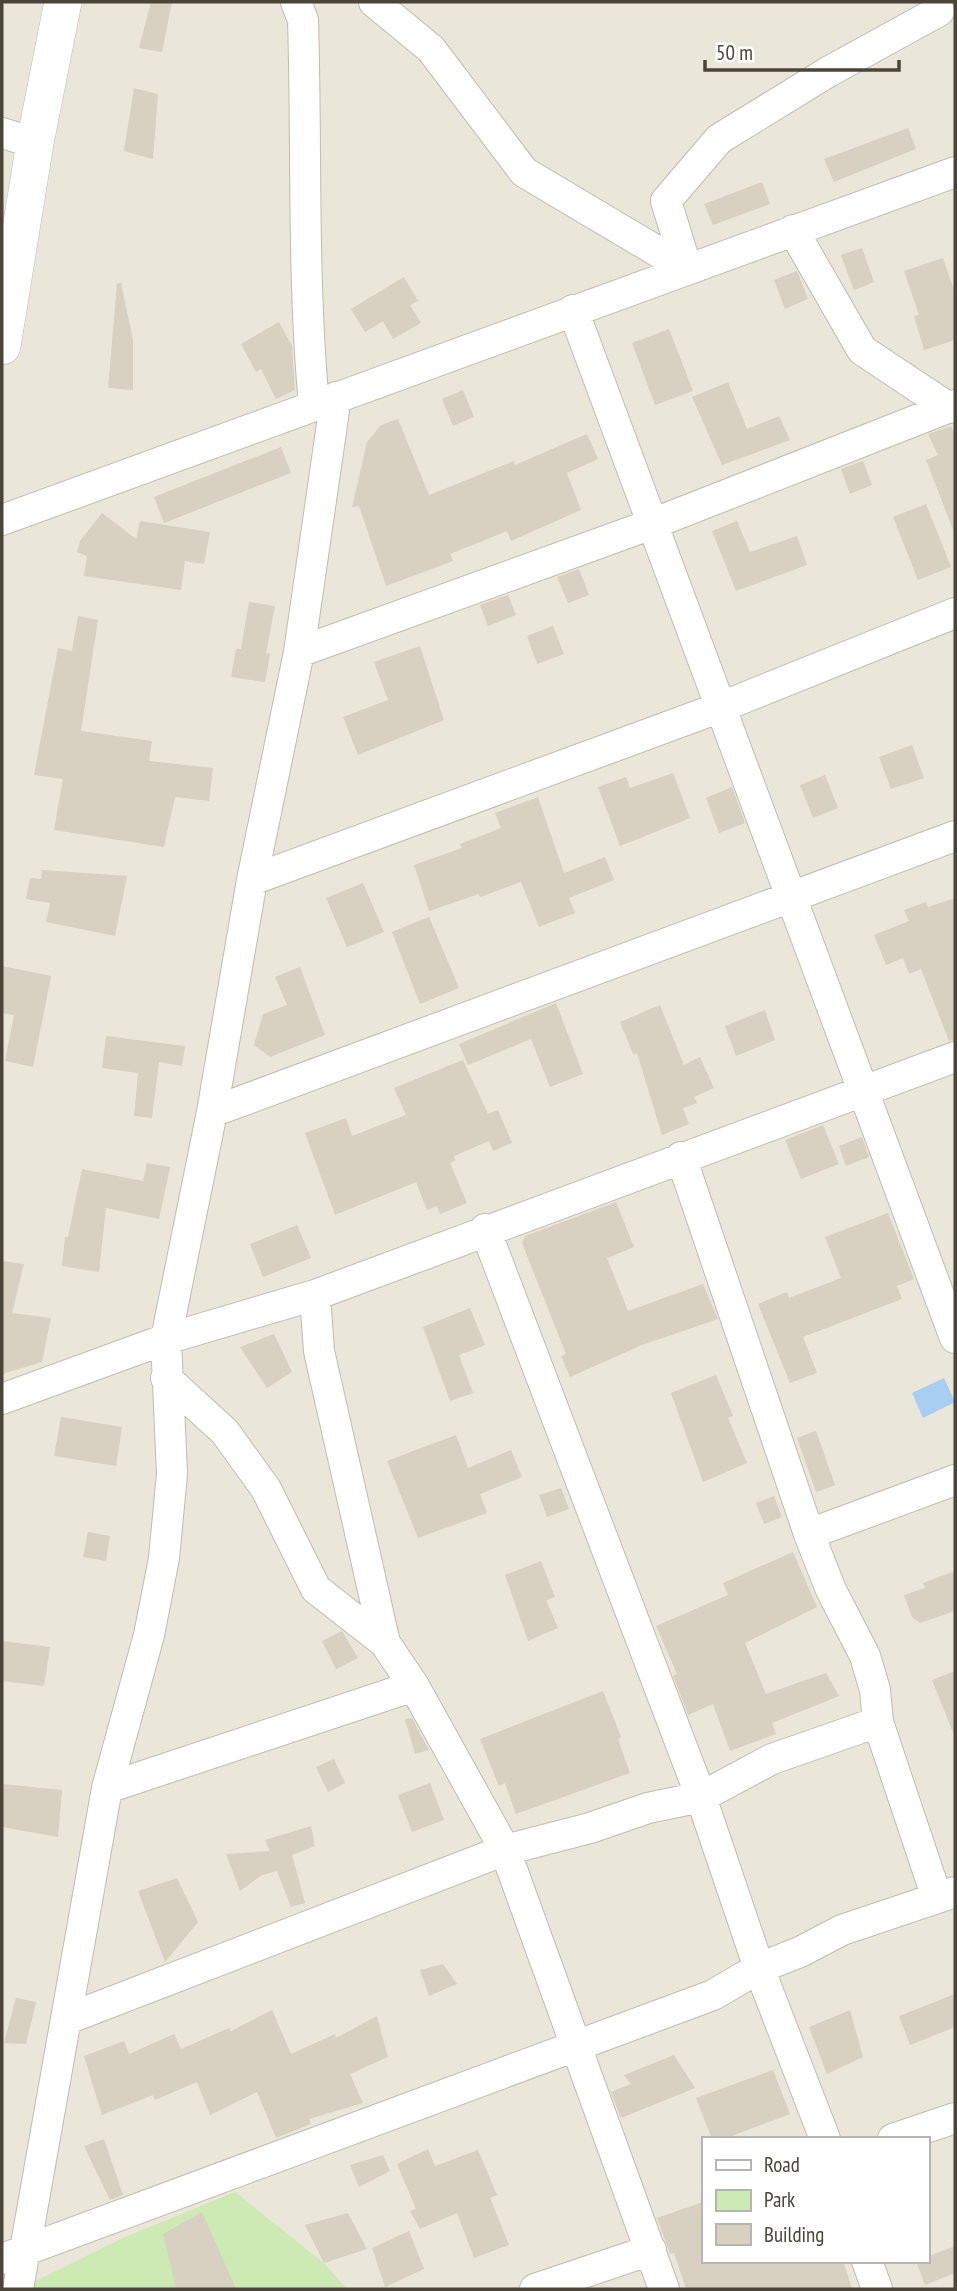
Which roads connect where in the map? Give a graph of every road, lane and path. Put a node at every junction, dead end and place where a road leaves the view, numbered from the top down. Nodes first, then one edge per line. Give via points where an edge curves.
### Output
1 (64, 2) edge
2 (296, 2) edge
3 (374, 2) edge
4 (942, 14) edge
5 (19, 138) edge
6 (955, 172) edge
7 (793, 230) junction
8 (687, 269) junction
9 (7, 290) edge
10 (573, 310) junction
11 (2, 346) edge
12 (325, 401) junction
13 (952, 407) edge
14 (2, 520) edge
15 (652, 524) junction
16 (955, 613) edge
17 (299, 652) junction
18 (721, 707) junction
19 (955, 836) edge
20 (252, 880) junction
21 (791, 895) junction
22 (955, 1056) edge
23 (863, 1090) junction
24 (212, 1112) junction
25 (681, 1157) junction
26 (485, 1229) junction
27 (315, 1295) junction
28 (955, 1338) edge
29 (166, 1339) junction
30 (166, 1378) junction
31 (2, 1399) edge
32 (955, 1480) edge
33 (809, 1534) junction
34 (385, 1643) junction
35 (414, 1686) junction
36 (878, 1722) junction
37 (107, 1788) junction
38 (701, 1797) junction
39 (505, 1850) junction
40 (946, 1895) edge
41 (759, 1968) junction
42 (66, 2019) junction
43 (578, 2046) junction
44 (955, 2118) edge
45 (824, 2137) edge
46 (899, 2137) edge
47 (650, 2250) junction
48 (13, 2255) edge
49 (868, 2263) edge
50 (18, 2289) edge
51 (535, 2289) edge
52 (664, 2289) edge
53 (877, 2289) edge

1 - 5 street
2 - 12 street via 303,20 306,325
3 - 8 street via 431,49 524,172
4 - 8 street via 828,72 719,139 666,201
5 - 9 street
6 - 7 street
7 - 8 street
7 - 13 street via 862,350
8 - 10 street
9 - 11 street
10 - 12 street
10 - 15 street
12 - 14 street
12 - 17 street
13 - 15 street
15 - 17 street
15 - 18 street
16 - 18 street
17 - 20 street
18 - 20 street
18 - 21 street
19 - 21 street
20 - 24 street
21 - 23 street
21 - 24 street
22 - 23 street
23 - 25 street
23 - 28 street
24 - 29 street
25 - 26 street
25 - 33 street
26 - 27 street
26 - 38 street
27 - 29 street
27 - 34 street via 319,1351
29 - 30 street
29 - 31 street
30 - 34 street via 225,1432 266,1489 316,1589
30 - 37 street via 173,1474 164,1559 149,1635
32 - 33 street
33 - 36 street via 865,1656
34 - 35 street
35 - 37 street
35 - 39 street
36 - 38 street via 772,1759
36 - 40 street
37 - 42 street
38 - 39 street
38 - 41 street
39 - 42 street
39 - 43 street
40 - 41 street via 842,1930
41 - 43 street via 713,1995
41 - 45 street
42 - 48 street
43 - 47 street
43 - 48 street
44 - 46 street
47 - 51 street
47 - 52 street
48 - 50 street
49 - 53 street

